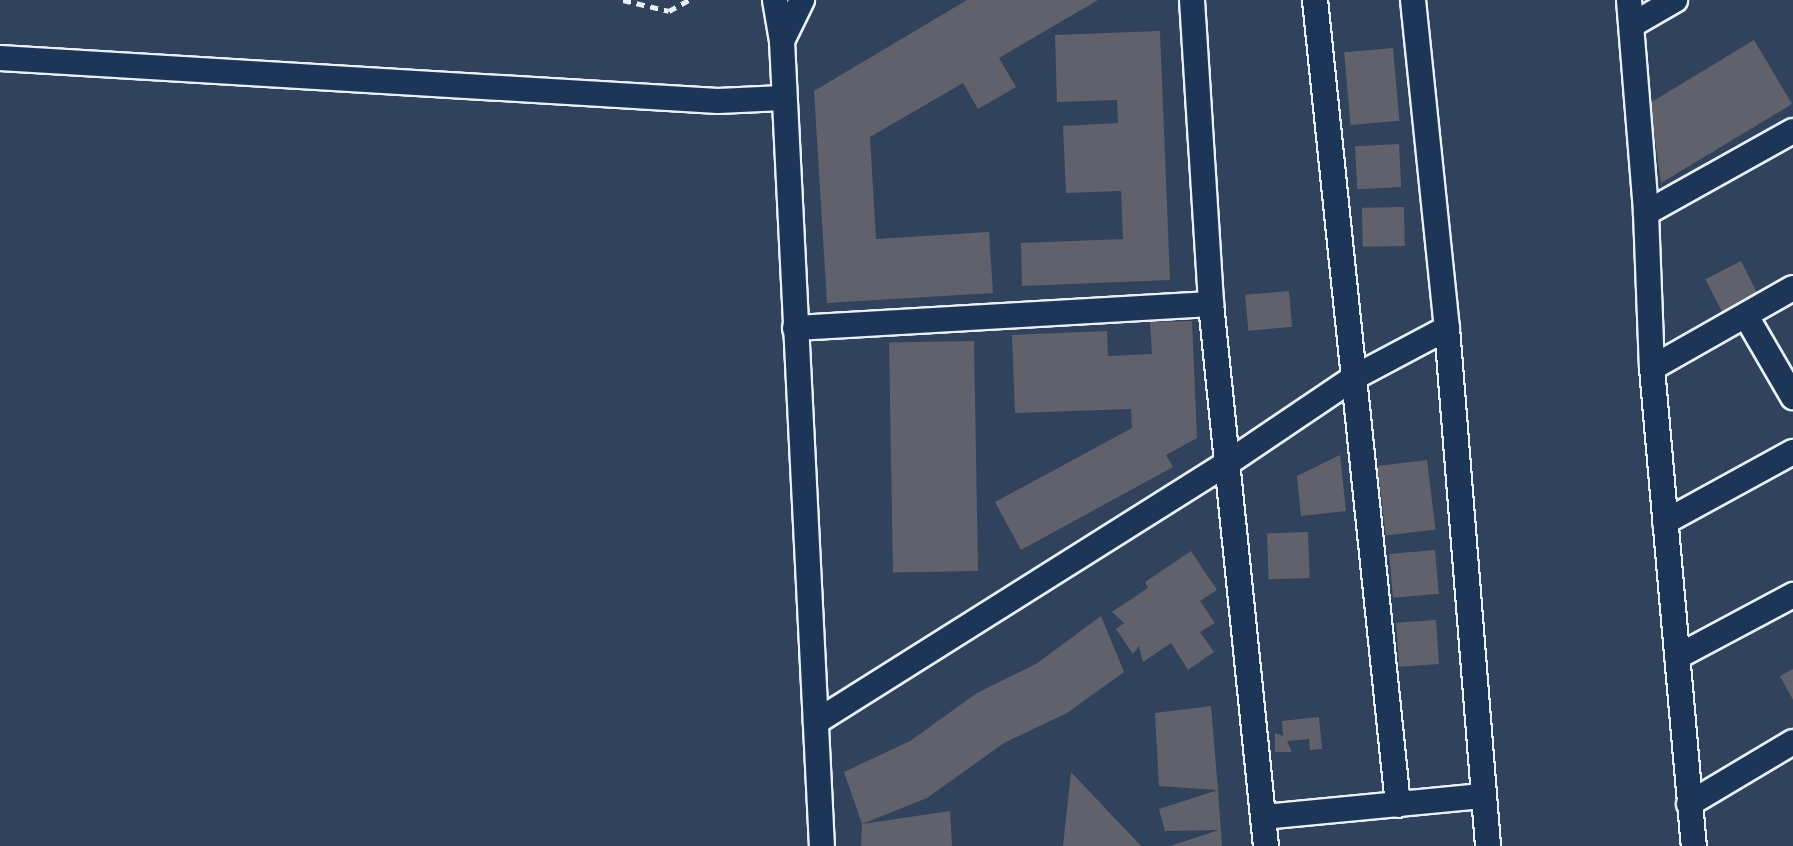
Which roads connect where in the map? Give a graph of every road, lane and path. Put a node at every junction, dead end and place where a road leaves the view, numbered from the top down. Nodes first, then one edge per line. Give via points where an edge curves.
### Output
1 (623, 0) edge
2 (689, 0) edge
3 (775, 0) edge
4 (802, 0) edge
5 (1192, 0) edge
6 (1315, 0) edge
7 (1413, 0) edge
8 (1629, 0) edge
9 (1675, 0) edge
10 (1632, 25) junction
11 (782, 41) junction
12 (0, 58) edge
13 (783, 98) junction
14 (1793, 131) edge
15 (1646, 213) junction
16 (1793, 288) edge
17 (1211, 304) junction
18 (1746, 316) junction
19 (795, 328) junction
20 (1447, 328) junction
21 (1652, 368) junction
22 (1355, 377) junction
23 (1793, 397) edge
24 (1793, 452) edge
25 (1229, 462) junction
26 (1665, 522) junction
27 (1793, 595) edge
28 (1677, 657) junction
29 (816, 722) junction
30 (1793, 742) edge
31 (1483, 796) junction
32 (1689, 804) junction
33 (1398, 805) junction
34 (1264, 817) junction
35 (822, 846) edge
36 (1266, 846) edge
37 (1488, 846) edge
38 (1694, 846) edge

1 - 2 path via 669,11
3 - 11 street
4 - 11 street
5 - 17 street
6 - 22 street
7 - 20 street
8 - 10 street
9 - 10 street
10 - 15 street
11 - 13 street
12 - 13 street via 718,101
13 - 19 street
14 - 15 street
15 - 21 street
16 - 18 street
17 - 19 street
17 - 25 street
18 - 21 street
18 - 23 street
19 - 29 street
20 - 22 street
20 - 31 street
21 - 26 street
22 - 25 street
22 - 33 street
24 - 26 street
25 - 29 street
25 - 34 street
26 - 28 street
27 - 28 street
28 - 32 street
29 - 35 street
30 - 32 street
31 - 33 street
31 - 37 street
32 - 38 street
33 - 34 street
34 - 36 street

